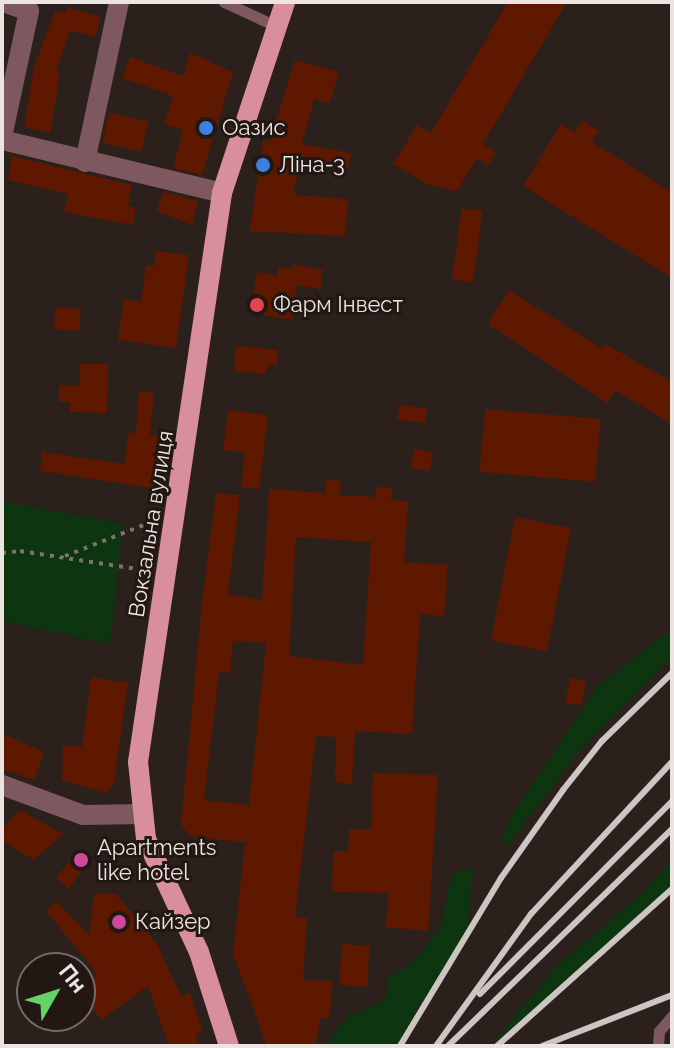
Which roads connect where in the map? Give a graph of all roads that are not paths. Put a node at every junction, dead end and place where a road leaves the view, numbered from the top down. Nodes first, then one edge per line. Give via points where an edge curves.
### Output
1 (3, 2) edge
2 (119, 2) edge
3 (224, 2) edge
4 (285, 2) edge
5 (276, 26) junction
6 (2, 138) edge
7 (85, 162) junction
8 (222, 193) junction
9 (2, 785) edge
10 (143, 814) junction
11 (672, 1016) edge
12 (229, 1046) edge
13 (658, 1046) edge

1 - 6 street via 29,11
2 - 7 street
3 - 5 lane
4 - 5 main road, Вокзальна вулиця
5 - 8 main road, Вокзальна вулиця
6 - 7 street
7 - 8 street
8 - 10 main road, Вокзальна вулиця via 138,762
9 - 10 street via 83,815
10 - 12 main road, Вокзальна вулиця via 146,839 199,952
11 - 13 lane via 659,1031

